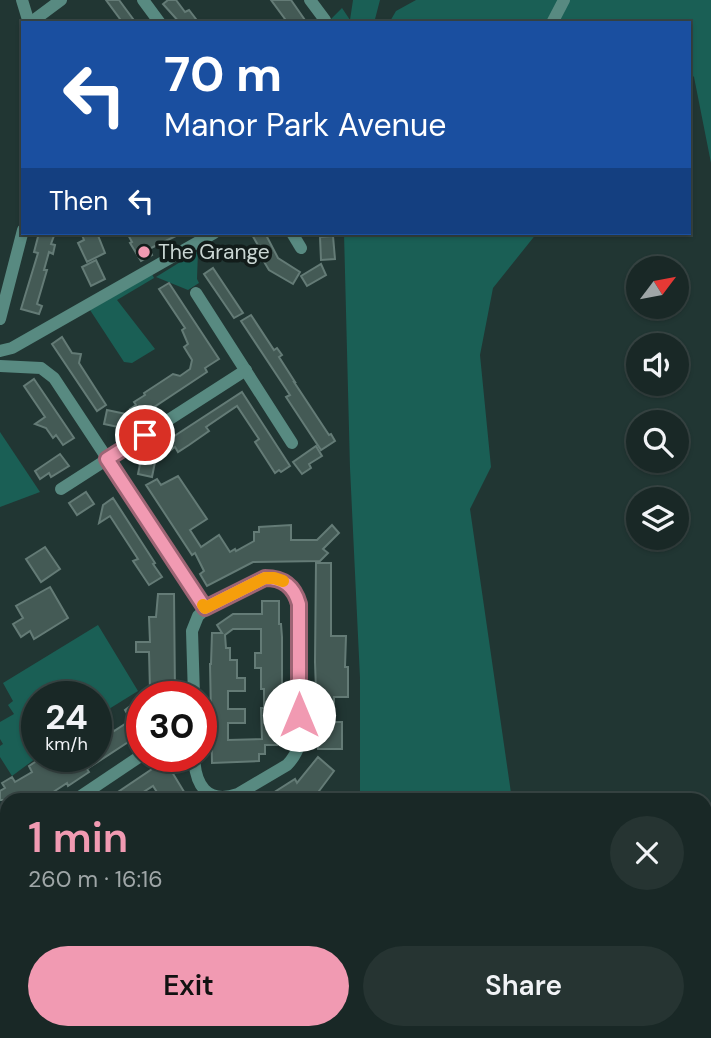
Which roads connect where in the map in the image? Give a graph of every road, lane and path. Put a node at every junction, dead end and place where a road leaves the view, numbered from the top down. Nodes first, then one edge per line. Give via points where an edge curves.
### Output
1 (22, 0) edge
2 (61, 0) edge
3 (143, 0) edge
4 (310, 0) edge
5 (564, 0) edge
6 (325, 20) dead end
7 (29, 21) edge
8 (33, 21) edge
9 (159, 21) edge
10 (553, 21) edge
11 (22, 235) edge
12 (207, 235) edge
13 (293, 235) edge
14 (301, 248) dead end
15 (196, 293) dead end
16 (0, 319) edge
17 (0, 351) edge
18 (0, 366) edge
19 (246, 370) junction
20 (292, 443) dead end
21 (107, 459) junction
22 (61, 489) dead end
23 (205, 608) junction
24 (194, 681) edge
25 (126, 766) edge
26 (195, 772) edge
27 (85, 793) edge
28 (209, 793) edge
29 (239, 793) edge

1 - 7 street
2 - 8 street
3 - 9 street
4 - 6 street
5 - 10 street
11 - 16 street
12 - 17 street
13 - 14 street
15 - 19 street
18 - 21 street via 41,368 54,378
19 - 20 street
19 - 21 street
21 - 22 street
21 - 23 street
23 - 24 street via 192,631
23 - 29 street via 265,578 291,587 299,604 298,751 287,765
25 - 27 street
26 - 28 street

